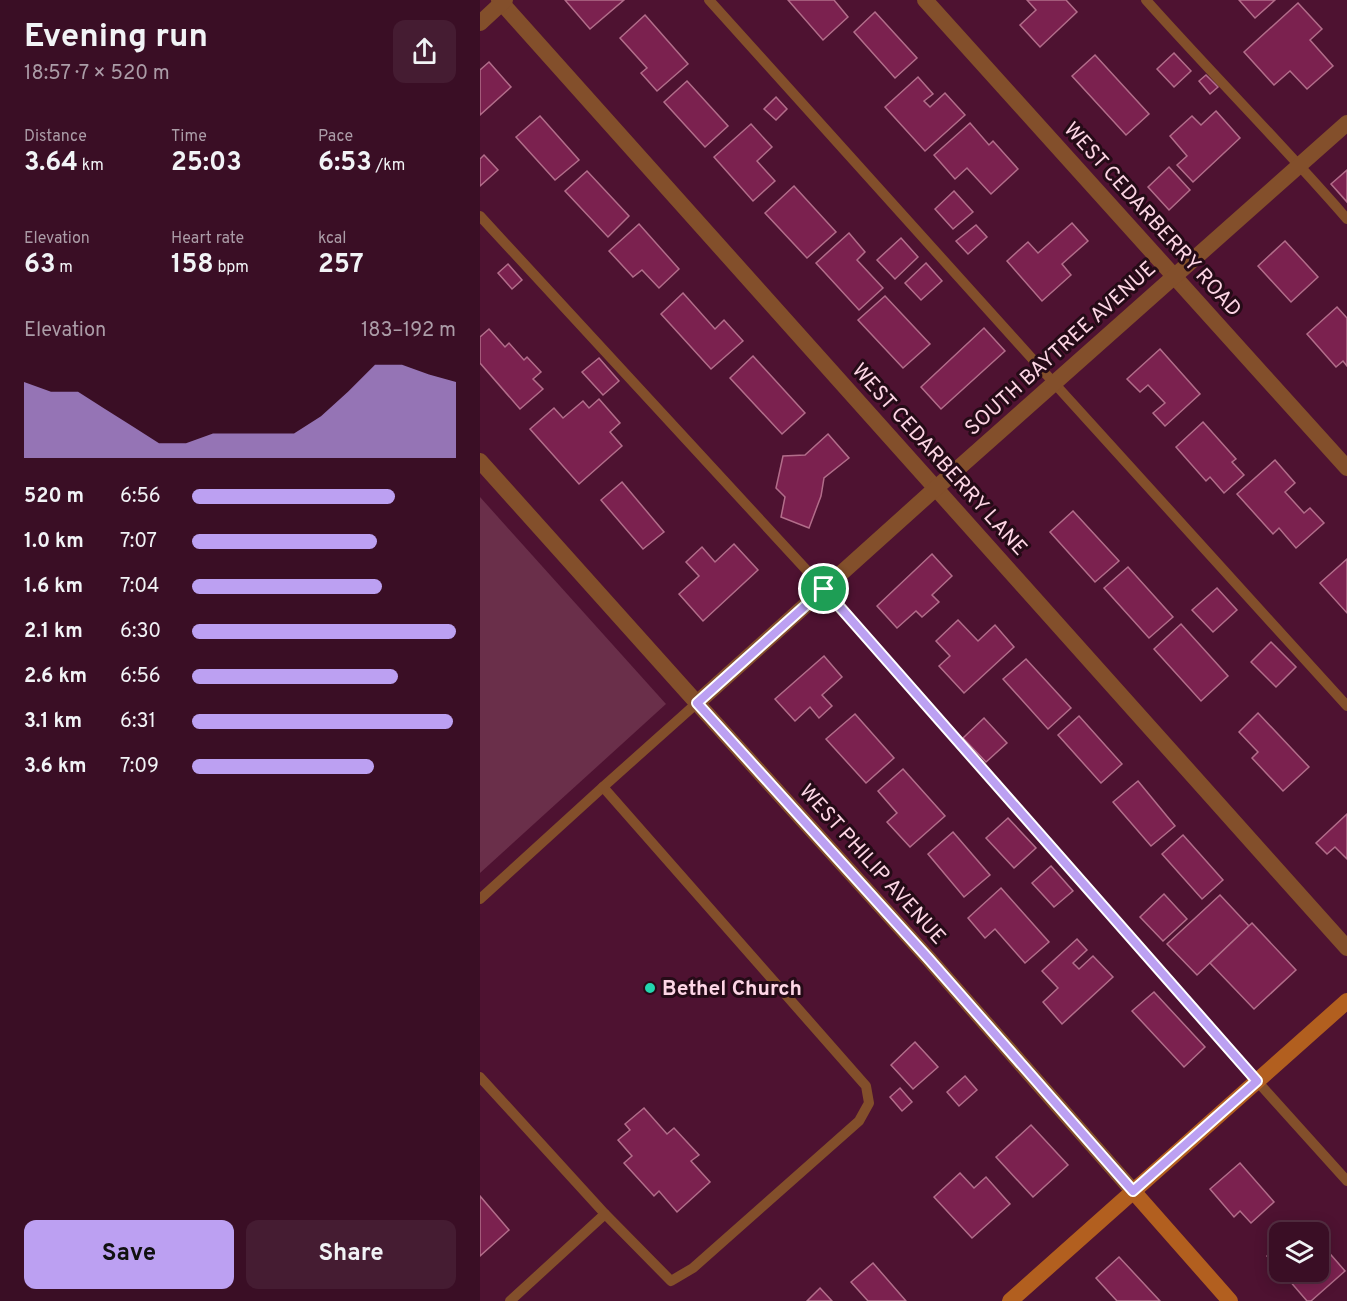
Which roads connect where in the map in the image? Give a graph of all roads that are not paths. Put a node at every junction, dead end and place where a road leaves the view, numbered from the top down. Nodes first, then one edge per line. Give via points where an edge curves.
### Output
1 (709, 0) edge
2 (925, 0) edge
3 (1146, 0) edge
4 (502, 1) edge
5 (480, 23) edge
6 (1347, 123) edge
7 (1300, 165) junction
8 (480, 216) edge
9 (1347, 219) edge
10 (1174, 277) junction
11 (1054, 383) junction
12 (480, 460) edge
13 (1347, 468) edge
14 (936, 488) junction
15 (824, 589) junction
16 (697, 703) junction
17 (1347, 706) edge
18 (603, 787) junction
19 (480, 899) edge
20 (1347, 948) edge
21 (1347, 1001) edge
22 (480, 1077) edge
23 (1257, 1081) junction
24 (1347, 1181) edge
25 (1133, 1191) junction
26 (605, 1214) junction
27 (1015, 1299) edge
28 (510, 1301) edge
29 (1230, 1301) edge

1 - 11 lane
2 - 10 street, WEST CEDARBERRY ROAD
3 - 7 lane
4 - 5 street
4 - 14 street, WEST CEDARBERRY LANE
6 - 7 street, SOUTH BAYTREE AVENUE
7 - 9 lane
7 - 10 street, SOUTH BAYTREE AVENUE
8 - 15 lane
10 - 11 street, SOUTH BAYTREE AVENUE
10 - 13 street, WEST CEDARBERRY ROAD
11 - 14 street, SOUTH BAYTREE AVENUE
11 - 17 lane
12 - 16 street, WEST PHILIP AVENUE
14 - 15 street, SOUTH BAYTREE AVENUE
14 - 20 street, WEST CEDARBERRY LANE
15 - 16 street, SOUTH BAYTREE AVENUE
15 - 23 lane
16 - 18 lane
16 - 25 street, WEST PHILIP AVENUE
18 - 19 lane
18 - 26 lane via 866,1086 869,1103 859,1121 693,1269 671,1281
21 - 23 main road
22 - 26 lane
23 - 24 lane
23 - 25 main road
25 - 27 main road
25 - 29 main road, WEST PHILIP AVENUE
26 - 28 lane

